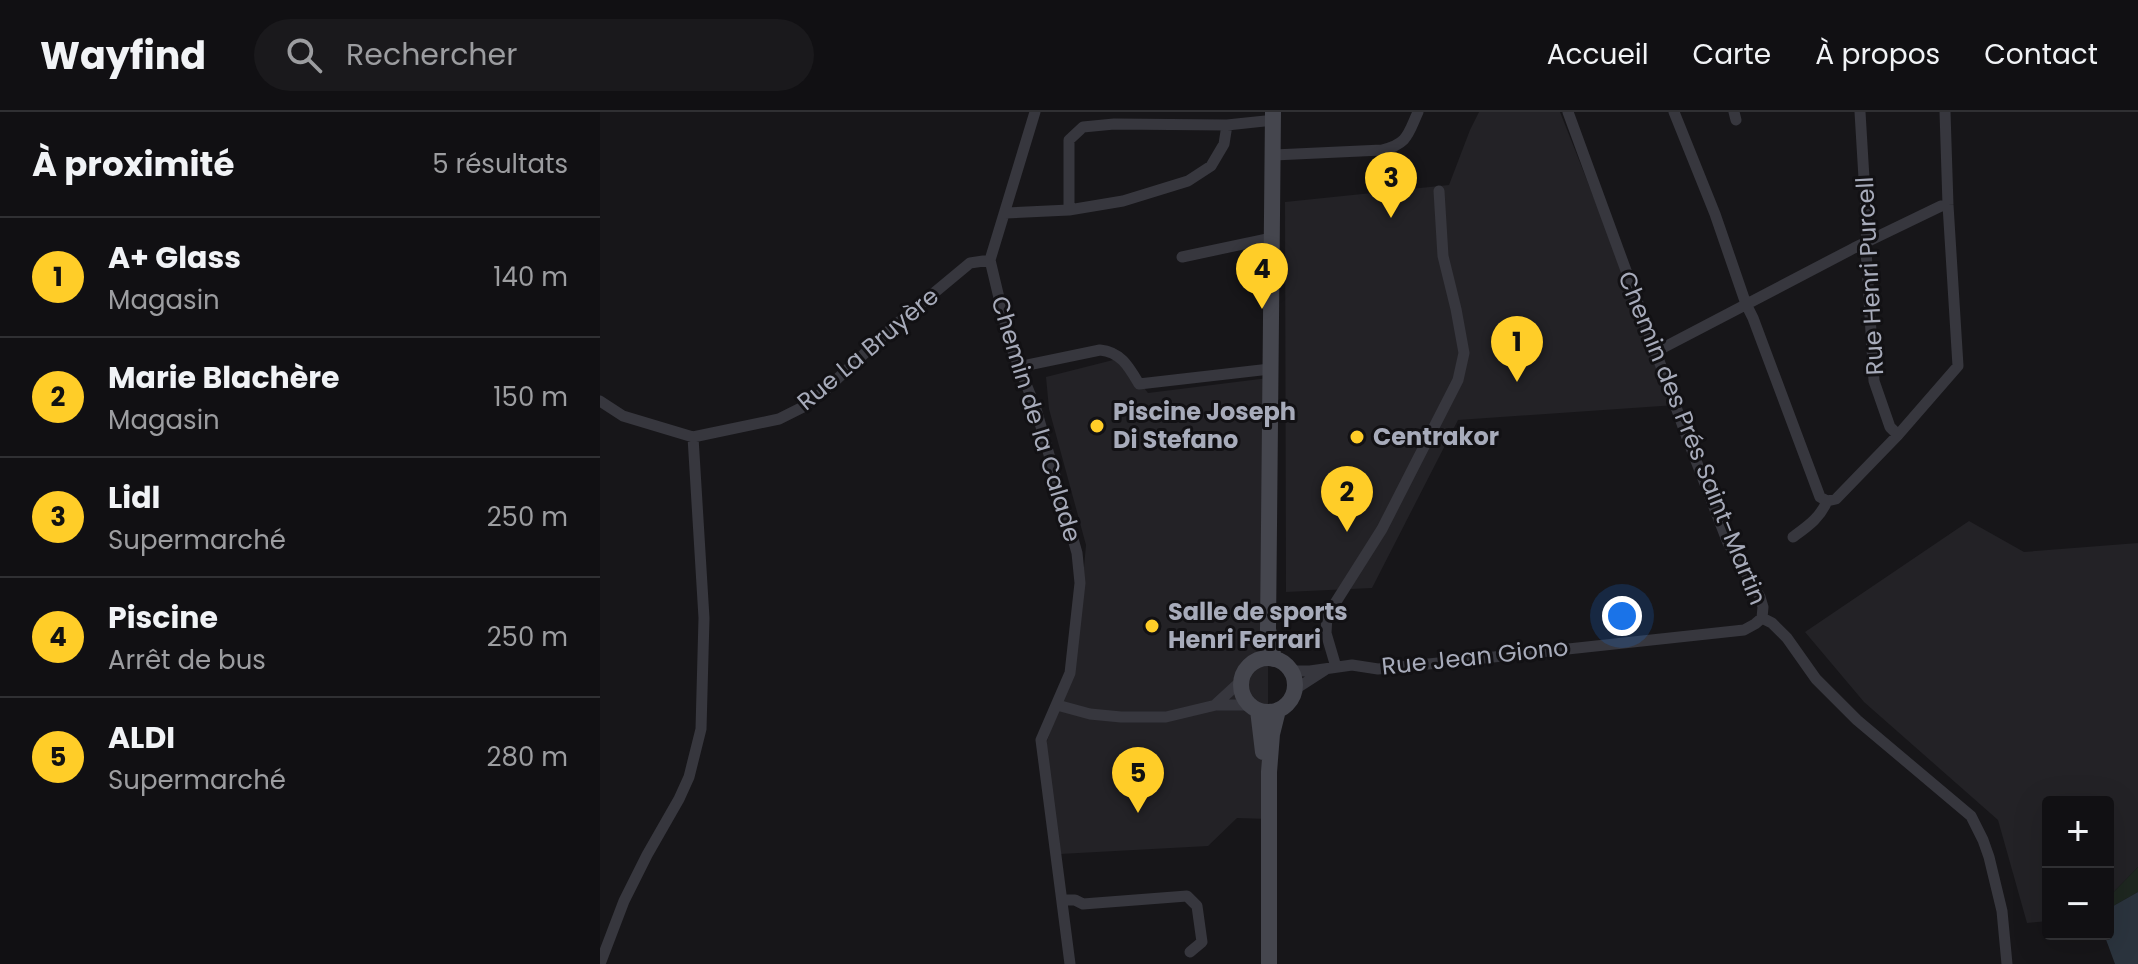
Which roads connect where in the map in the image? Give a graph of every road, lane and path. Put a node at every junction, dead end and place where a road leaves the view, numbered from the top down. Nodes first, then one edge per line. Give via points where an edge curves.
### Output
1 (1035, 112) edge
2 (1418, 112) edge
3 (1568, 112) edge
4 (1674, 112) edge
5 (1860, 112) edge
6 (1945, 112) edge
7 (1274, 116) edge
8 (1227, 125) junction
9 (1274, 155) junction
10 (1439, 191) dead end
11 (1948, 205) junction
12 (1069, 210) junction
13 (1005, 213) junction
14 (1272, 238) junction
15 (1866, 243) junction
16 (1182, 257) dead end
17 (990, 260) junction
18 (1746, 304) junction
19 (1655, 352) junction
20 (1018, 367) junction
21 (1270, 369) junction
22 (600, 401) edge
23 (1898, 435) junction
24 (693, 437) junction
25 (1827, 501) junction
26 (1793, 537) dead end
27 (1762, 618) junction
28 (1266, 660) junction
29 (1332, 668) junction
30 (1291, 671) junction
31 (1241, 681) junction
32 (1294, 690) junction
33 (1057, 705) junction
34 (1216, 705) junction
35 (1254, 708) junction
36 (1278, 710) junction
37 (1063, 905) junction
38 (1190, 952) dead end
39 (600, 964) edge
40 (1070, 964) edge
41 (1263, 964) edge
42 (1269, 964) edge
43 (2007, 964) edge

1 - 13 street
2 - 9 street via 1397,147
3 - 19 street, Chemin des Prés Saint-Martin
4 - 18 street
5 - 15 street, Rue Henri Purcell
6 - 11 street
7 - 8 street
7 - 9 main road
8 - 12 street via 1224,144 1211,166 1188,181 1123,201
8 - 12 street via 1083,127 1069,140
9 - 14 main road
10 - 29 street via 1443,256 1464,353 1458,380 1382,529 1327,616
11 - 15 street
11 - 23 street via 1958,366
12 - 13 street
13 - 17 street
14 - 16 street
14 - 21 main road
15 - 18 street
15 - 23 street, Rue Henri Purcell via 1874,381 1890,427
17 - 20 street, Chemin de la Calade
17 - 24 street, Rue La Bruyère via 970,263 803,407 779,419
18 - 19 street
18 - 25 street via 1820,497
19 - 27 street, Chemin des Prés Saint-Martin via 1728,543 1760,597
20 - 21 street via 1100,350 1112,351 1139,384
20 - 33 street, Chemin de la Calade via 1036,409 1077,553 1080,583 1070,673
21 - 28 main road
22 - 24 street via 623,416
23 - 25 street via 1836,499
24 - 39 street via 704,618 701,729 689,777 624,901
25 - 26 street via 1815,522
27 - 29 street, Rue Jean Giono via 1744,630 1378,669
27 - 43 street, Chemin des Prés Saint-Martin via 1787,638 1816,679 1857,720 1971,816 1989,857
28 - 30 main road
28 - 31 main road via 1244,672
29 - 30 street, Rue Jean Giono
29 - 32 street
30 - 32 main road
31 - 34 street
31 - 35 main road
32 - 36 main road
33 - 34 street via 1104,716 1151,717
33 - 37 street, Chemin de la Calade via 1041,740
34 - 35 street
35 - 36 main road
35 - 41 main road via 1263,743
36 - 42 main road via 1269,772
37 - 38 street via 1075,900 1083,904 1187,896 1197,906 1202,942
37 - 40 street, Chemin de la Calade

